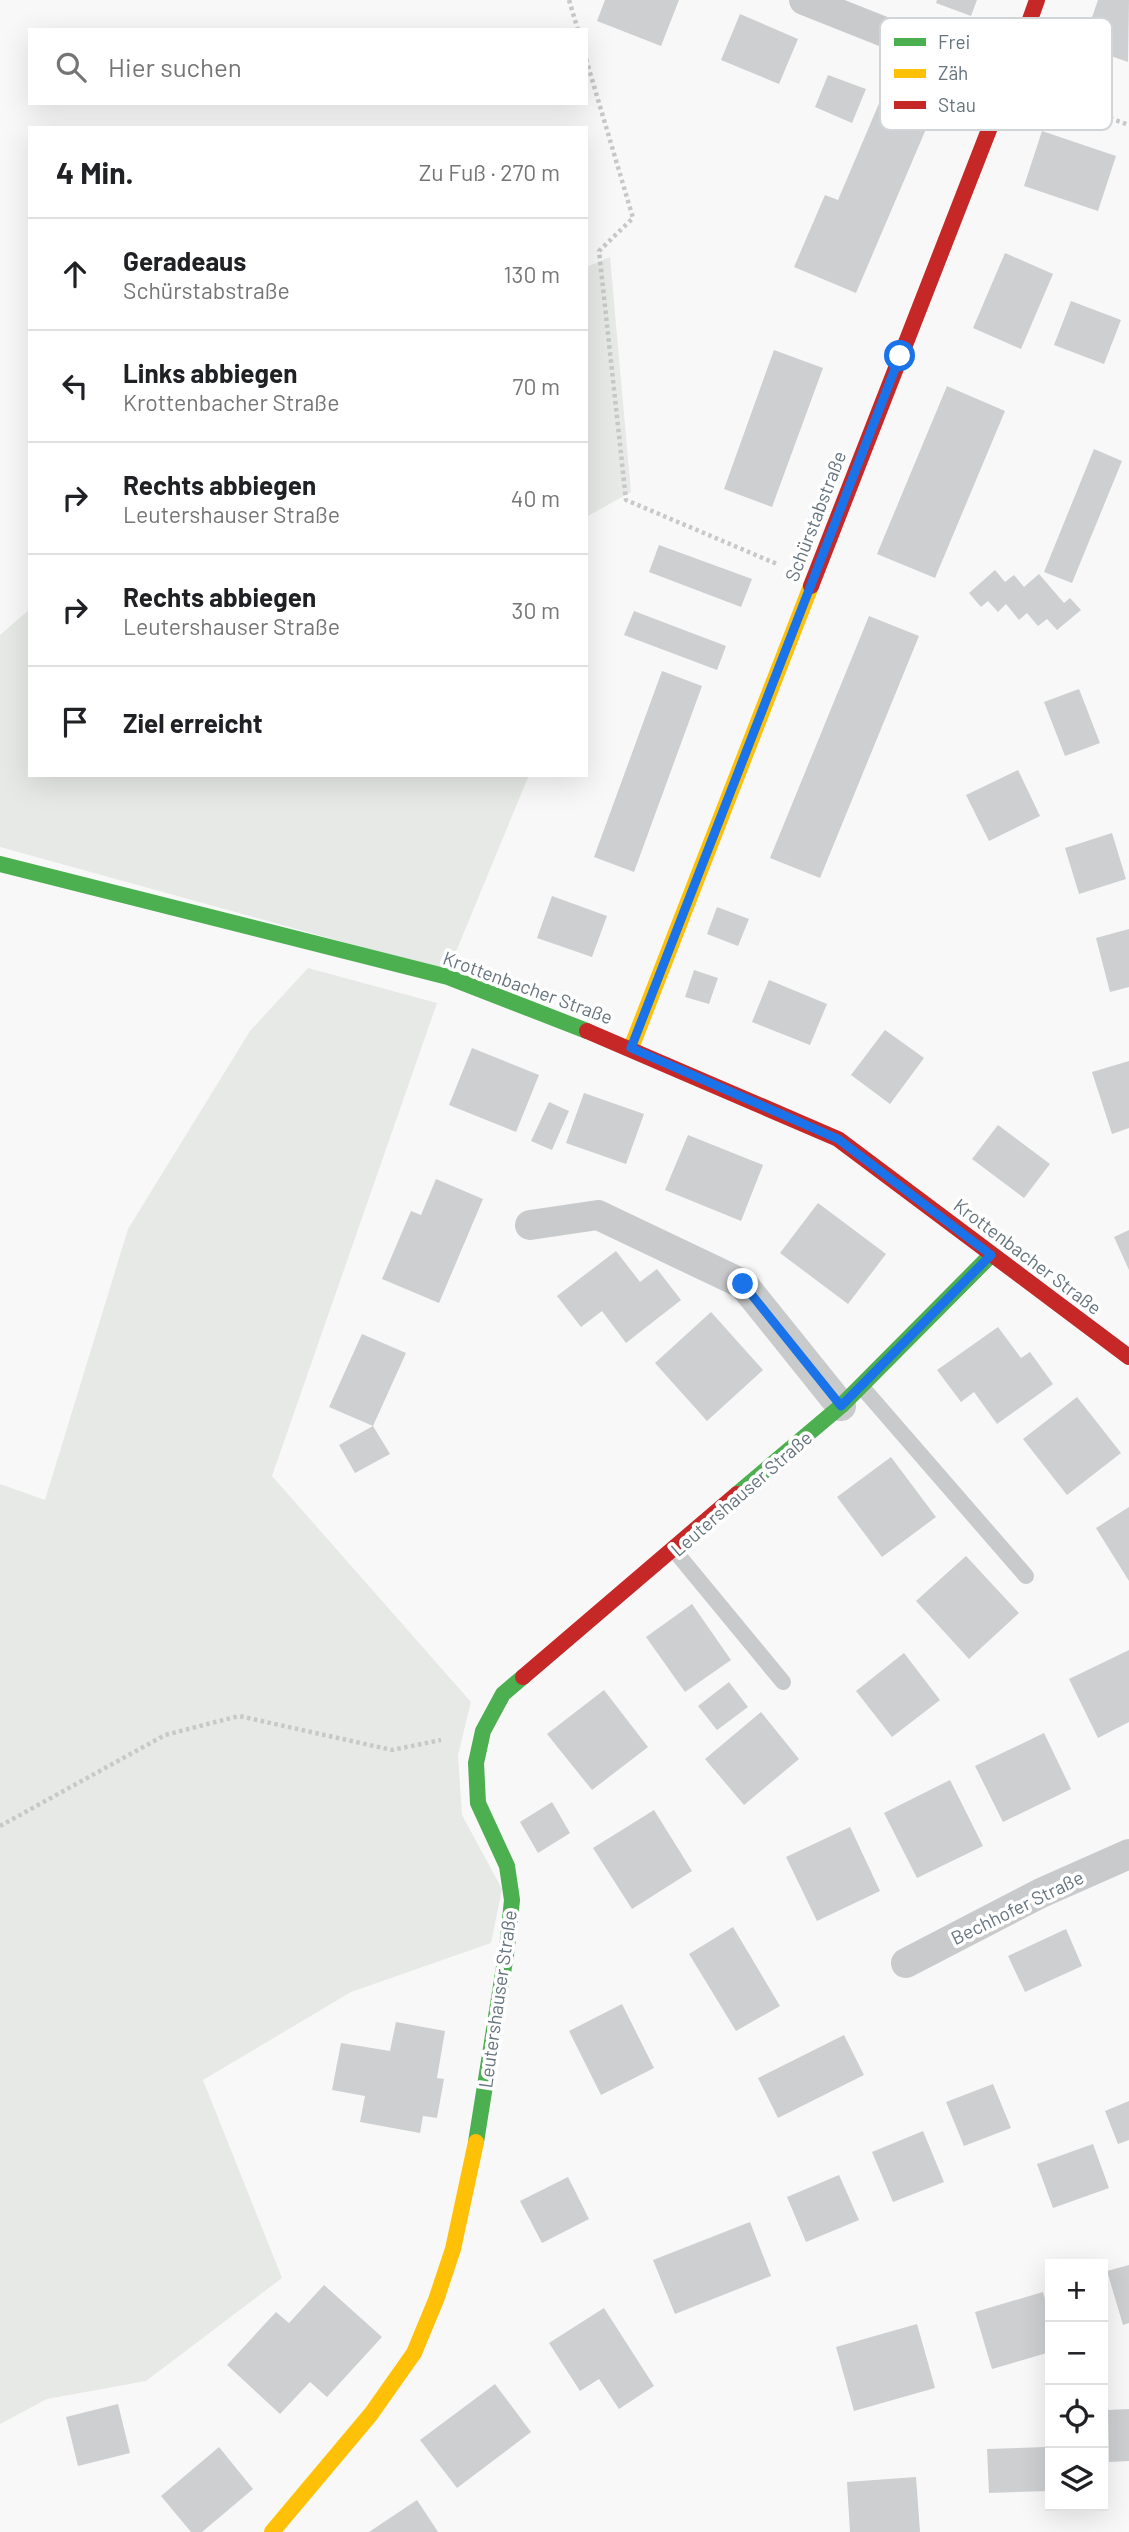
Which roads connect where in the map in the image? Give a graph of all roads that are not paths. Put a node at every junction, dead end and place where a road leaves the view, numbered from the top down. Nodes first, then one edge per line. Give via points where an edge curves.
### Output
1 (804, 0) edge
2 (1037, 0) edge
3 (1031, 18) edge
4 (880, 30) edge
5 (989, 130) edge
6 (0, 864) edge
7 (631, 1048) junction
8 (530, 1225) dead end
9 (991, 1255) junction
10 (1129, 1357) edge
11 (851, 1396) junction
12 (674, 1550) junction
13 (1026, 1576) dead end
14 (783, 1682) dead end
15 (1129, 1854) edge
16 (906, 1963) dead end
17 (272, 2532) edge

1 - 4 street
2 - 3 street, Schürstabstraße
5 - 7 street, Schürstabstraße
6 - 7 street, Krottenbacher Straße via 448,977
7 - 9 street, Krottenbacher Straße via 838,1139
8 - 11 street via 598,1215 743,1284
9 - 10 street, Krottenbacher Straße
9 - 11 street, Leutershauser Straße
11 - 12 street, Leutershauser Straße
11 - 13 lane
12 - 14 lane
12 - 17 street, Leutershauser Straße via 503,1694 483,1731 476,1763 478,1803 507,1866 512,1900 471,2172 453,2249 414,2353 371,2414
15 - 16 street, Bechhofer Straße via 1041,1893

